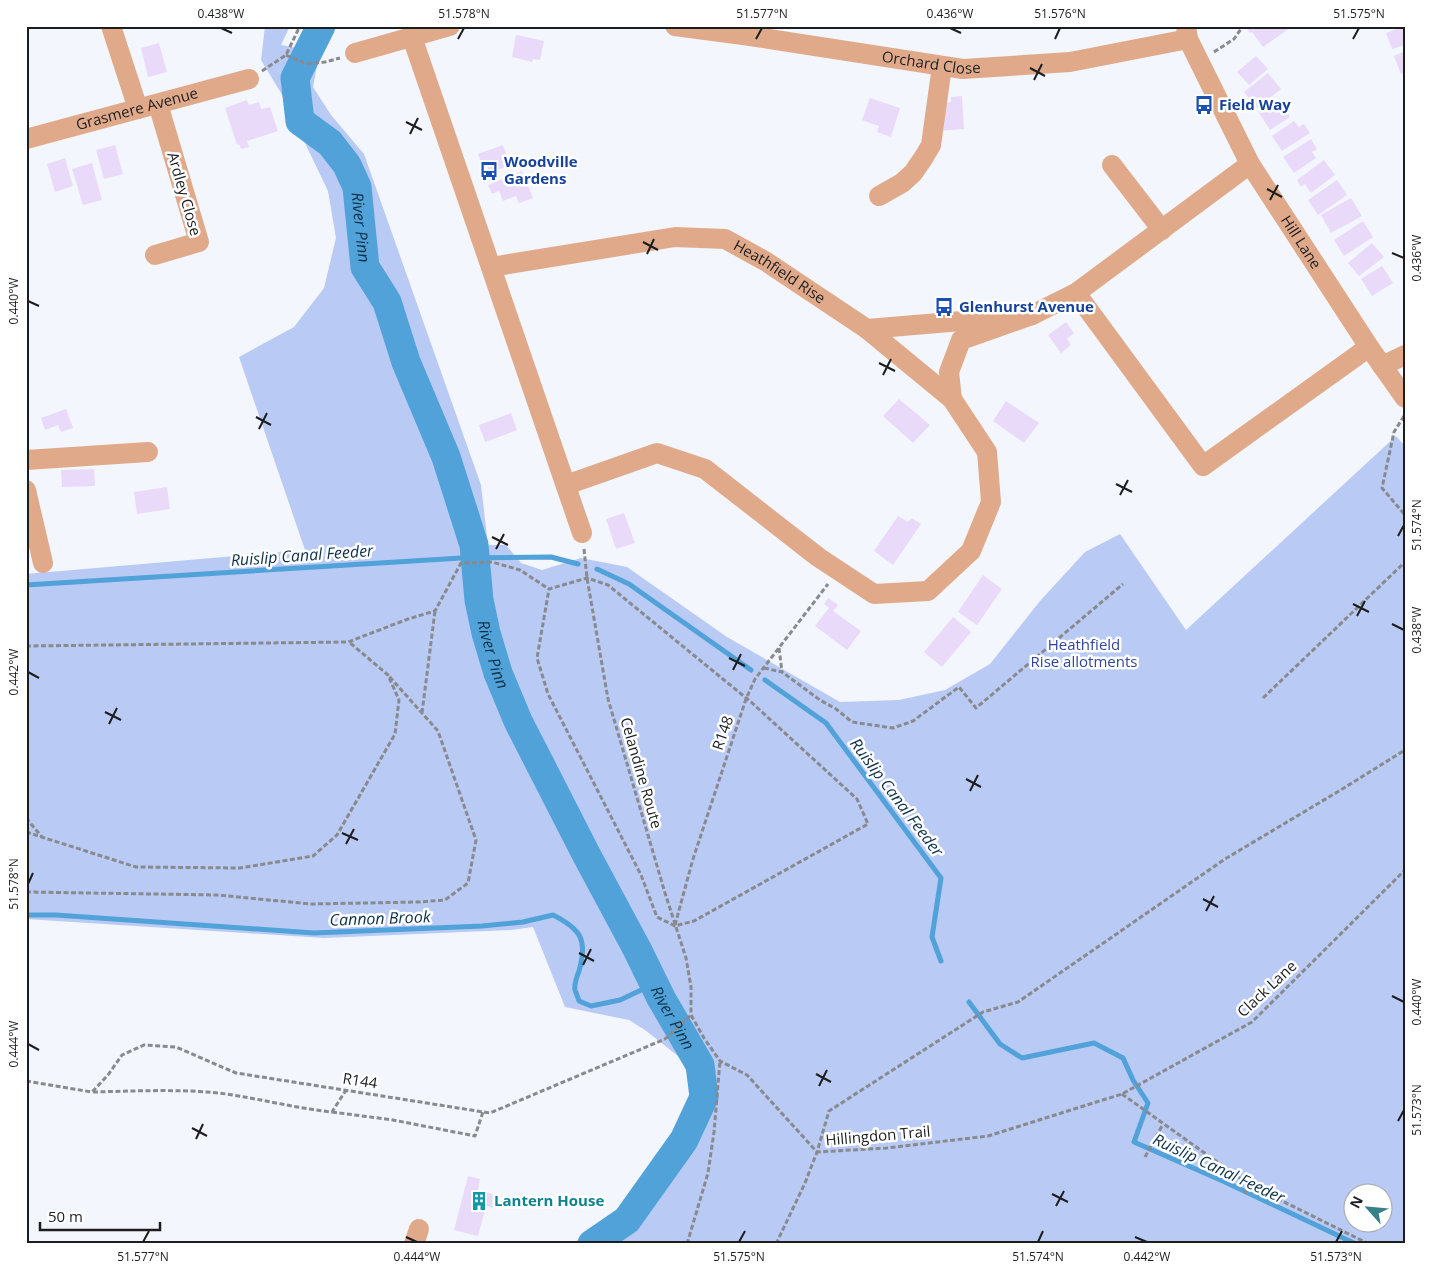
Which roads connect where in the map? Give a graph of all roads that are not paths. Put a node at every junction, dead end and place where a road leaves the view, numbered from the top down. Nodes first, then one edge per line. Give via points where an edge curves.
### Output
1 (111, 26) edge
2 (450, 26) edge
3 (675, 26) edge
4 (1187, 33) edge
5 (412, 37) junction
6 (355, 53) road end
7 (942, 66) junction
8 (249, 79) road end
9 (158, 104) junction
10 (138, 109) junction
11 (26, 139) edge
12 (1250, 164) junction
13 (1112, 166) dead end
14 (879, 196) dead end
15 (1162, 230) junction
16 (155, 255) dead end
17 (491, 267) junction
18 (1076, 293) junction
19 (1032, 315) junction
20 (867, 329) junction
21 (1369, 346) junction
22 (1405, 355) edge
23 (1382, 366) junction
24 (1405, 398) edge
25 (952, 399) junction
26 (148, 452) dead end
27 (26, 460) edge
28 (566, 485) junction
29 (26, 490) edge
30 (582, 533) road end
31 (43, 563) dead end

1 - 10 street
2 - 5 street
3 - 7 street, Orchard Close
4 - 7 street, Orchard Close via 1070,62 963,69
4 - 12 street, Hill Lane
5 - 6 street
5 - 17 street
7 - 14 street via 931,144 913,173
8 - 9 street, Grasmere Avenue
9 - 10 street, Grasmere Avenue
9 - 16 street, Ardley Close via 199,242
10 - 11 street, Grasmere Avenue
12 - 15 street
12 - 21 street, Hill Lane
13 - 15 street
15 - 18 street
17 - 20 street, Heathfield Rise via 675,237 725,239 765,261
17 - 28 street
18 - 19 street
18 - 21 street via 1203,466
19 - 20 street
19 - 25 street via 962,340 949,372
20 - 25 street
21 - 23 street, Hill Lane
22 - 23 street
23 - 24 street, Hill Lane
25 - 28 street via 987,452 991,502 971,550 928,591 874,594 818,557 705,469 657,453
26 - 27 street
28 - 30 street
29 - 31 street

